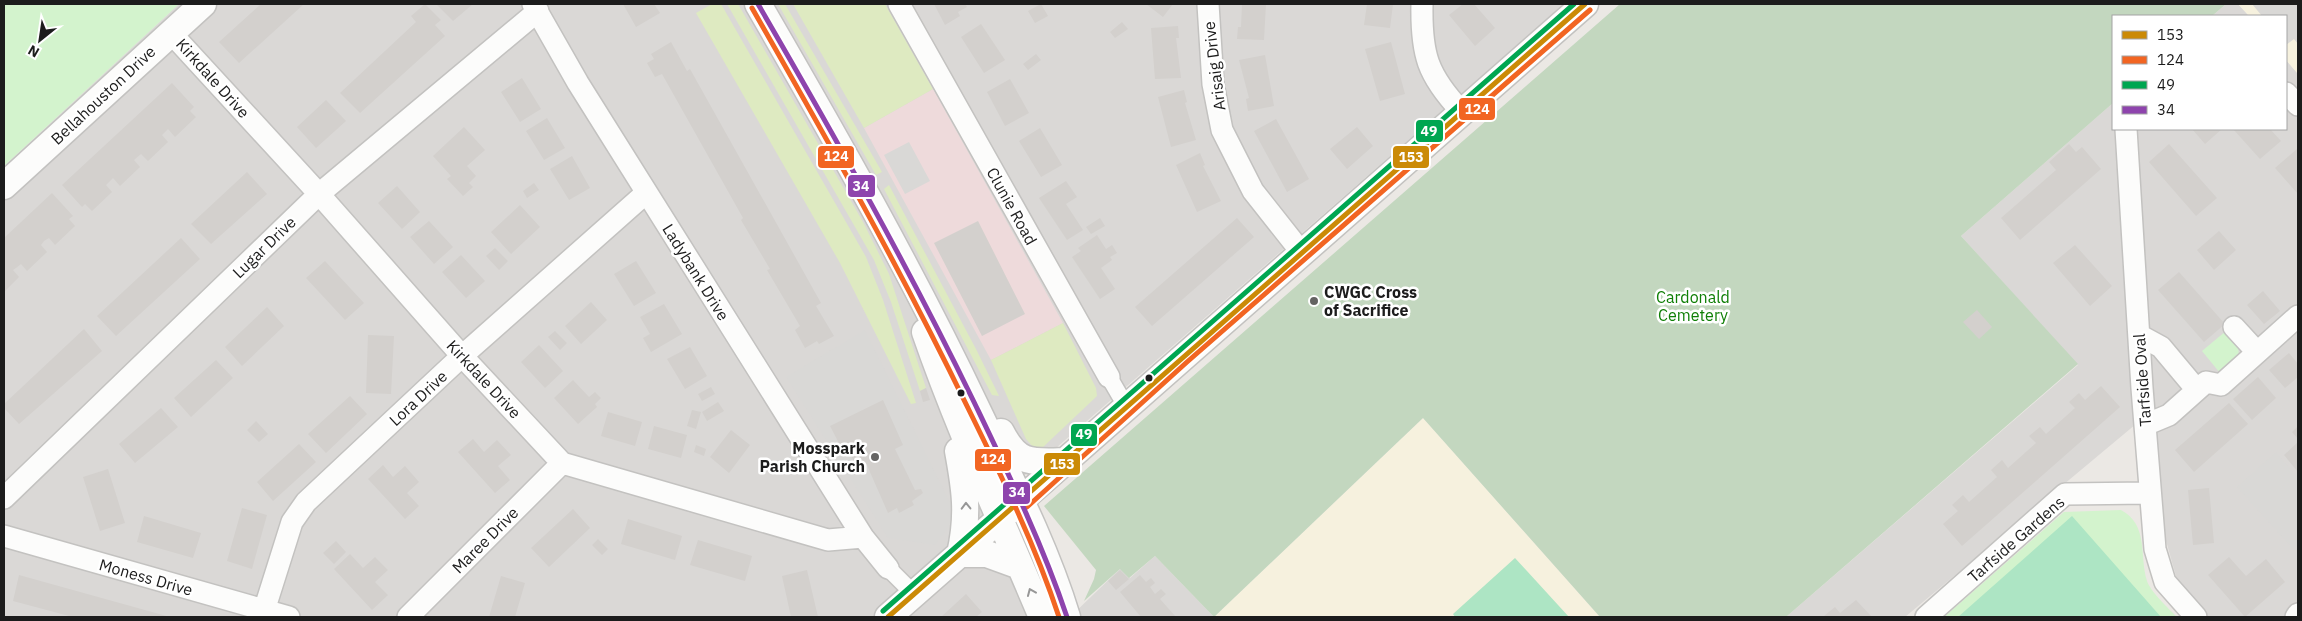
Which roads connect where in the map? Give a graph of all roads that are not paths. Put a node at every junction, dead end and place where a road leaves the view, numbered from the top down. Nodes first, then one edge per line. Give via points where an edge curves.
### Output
1 (202, 4) edge
2 (758, 4) edge
3 (899, 4) edge
4 (1208, 4) edge
5 (1422, 4) edge
6 (1585, 4) edge
7 (536, 7) edge
8 (171, 33) junction
9 (2287, 94) edge
10 (2298, 104) edge
11 (1462, 112) junction
12 (2126, 130) edge
13 (4, 186) edge
14 (646, 193) junction
15 (319, 194) junction
16 (896, 249) junction
17 (1302, 253) junction
18 (2298, 316) edge
19 (2234, 327) dead end
20 (2138, 335) junction
21 (946, 342) junction
22 (2257, 352) junction
23 (462, 356) junction
24 (1109, 378) joint
25 (2197, 390) junction
26 (946, 392) junction
27 (1127, 408) junction
28 (2145, 425) junction
29 (1066, 461) junction
30 (562, 463) junction
31 (2149, 492) junction
32 (4, 498) edge
33 (1022, 501) junction
34 (998, 521) junction
35 (4, 536) edge
36 (864, 537) junction
37 (960, 554) junction
38 (1020, 566) junction
39 (888, 568) joint
40 (913, 593) junction
41 (263, 614) edge
42 (289, 617) edge
43 (408, 617) edge
44 (888, 617) edge
45 (1042, 617) edge
46 (1067, 617) edge
47 (1926, 617) edge
48 (2196, 617) edge

1 - 8 street, Bellahouston Drive
2 - 16 street
3 - 24 street, Clunie Road
4 - 17 street, Arisaig Drive via 1213,84 1222,130 1253,192
5 - 11 street via 1421,37 1427,64 1444,93
6 - 11 street
7 - 14 street, Ladybank Drive via 578,83
7 - 15 street, Lugar Drive
8 - 13 street, Bellahouston Drive
8 - 15 street, Kirkdale Drive
9 - 10 street
11 - 17 street
12 - 20 street, Tarfside Oval
14 - 23 street, Lora Drive
14 - 36 street, Ladybank Drive
15 - 23 street, Kirkdale Drive
15 - 32 street, Lugar Drive
16 - 21 street
16 - 26 street
17 - 27 street
18 - 22 street
19 - 22 street
20 - 25 street via 2161,347
20 - 28 street, Tarfside Oval
21 - 29 street via 976,383 1017,456 1036,462
21 - 33 street
22 - 25 street via 2221,385 2206,382
23 - 30 street, Kirkdale Drive
23 - 41 street, Lora Drive via 306,502 292,522
24 - 27 street, Clunie Road
25 - 28 street via 2169,415
26 - 34 street
37 -> 26 street via 966,531 967,503
27 - 29 street
28 - 31 street, Tarfside Oval
29 - 33 street
30 - 36 street via 828,540
30 - 43 street, Maree Drive
31 - 47 street, Tarfside Gardens via 2065,494
31 - 48 street, Tarfside Oval via 2159,566 2165,582
33 - 34 street
33 - 46 street via 1055,578
34 - 37 street
34 - 38 street
35 - 41 street, Moness Drive
36 - 39 street
37 - 38 street via 987,554
37 - 40 street
45 -> 38 street
39 - 40 street
40 - 44 street
41 - 42 street, Moness Drive

